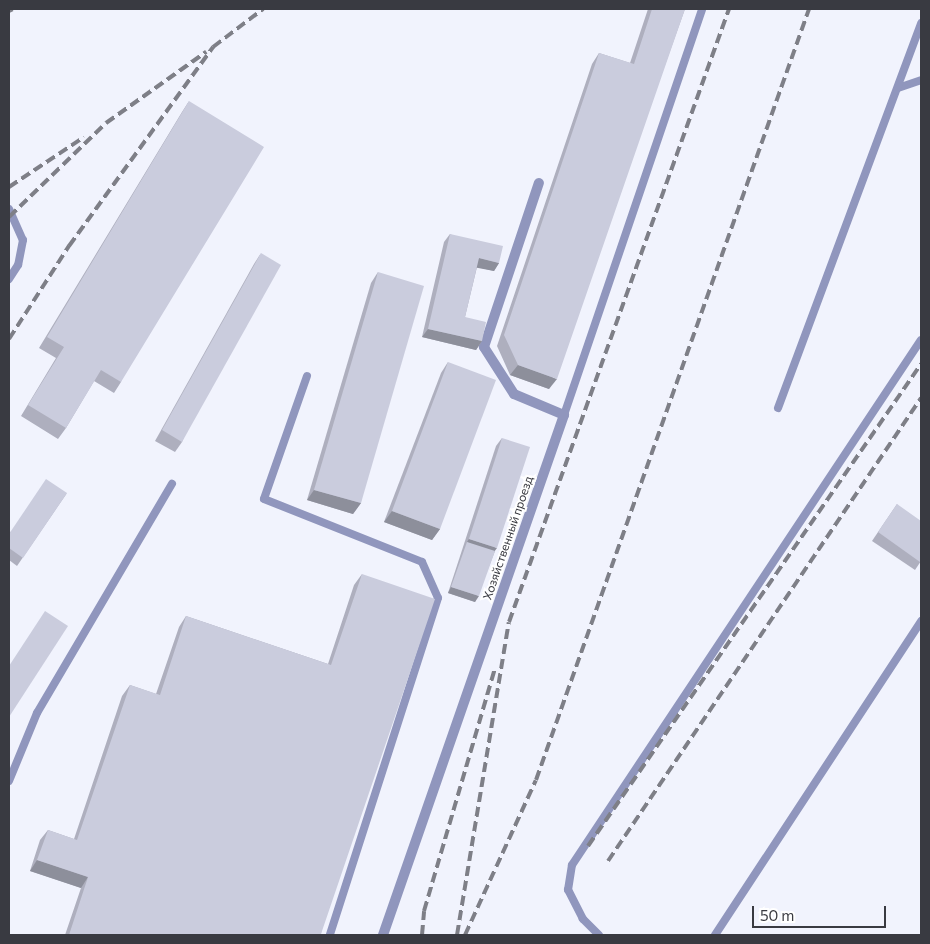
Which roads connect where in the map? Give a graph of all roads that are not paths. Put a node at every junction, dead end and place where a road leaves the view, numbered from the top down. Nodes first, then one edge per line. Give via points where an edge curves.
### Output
1 (702, 9) edge
2 (921, 23) edge
3 (921, 80) edge
4 (898, 88) junction
5 (539, 183) dead end
6 (9, 208) edge
7 (9, 279) edge
8 (921, 340) edge
9 (306, 376) dead end
10 (778, 408) dead end
11 (564, 415) junction
12 (172, 484) dead end
13 (921, 620) edge
14 (9, 782) edge
15 (330, 935) edge
16 (383, 935) edge
17 (598, 935) edge
18 (715, 935) edge

1 - 11 lane
2 - 4 lane
3 - 4 lane
4 - 10 lane
5 - 11 street via 484,347 514,394
6 - 7 lane via 23,240 18,265
8 - 17 lane via 572,865 568,890 583,919
9 - 15 lane via 264,499 422,562 438,598
11 - 16 street, Хозяйственный проезд
12 - 14 lane via 37,713
13 - 18 lane

